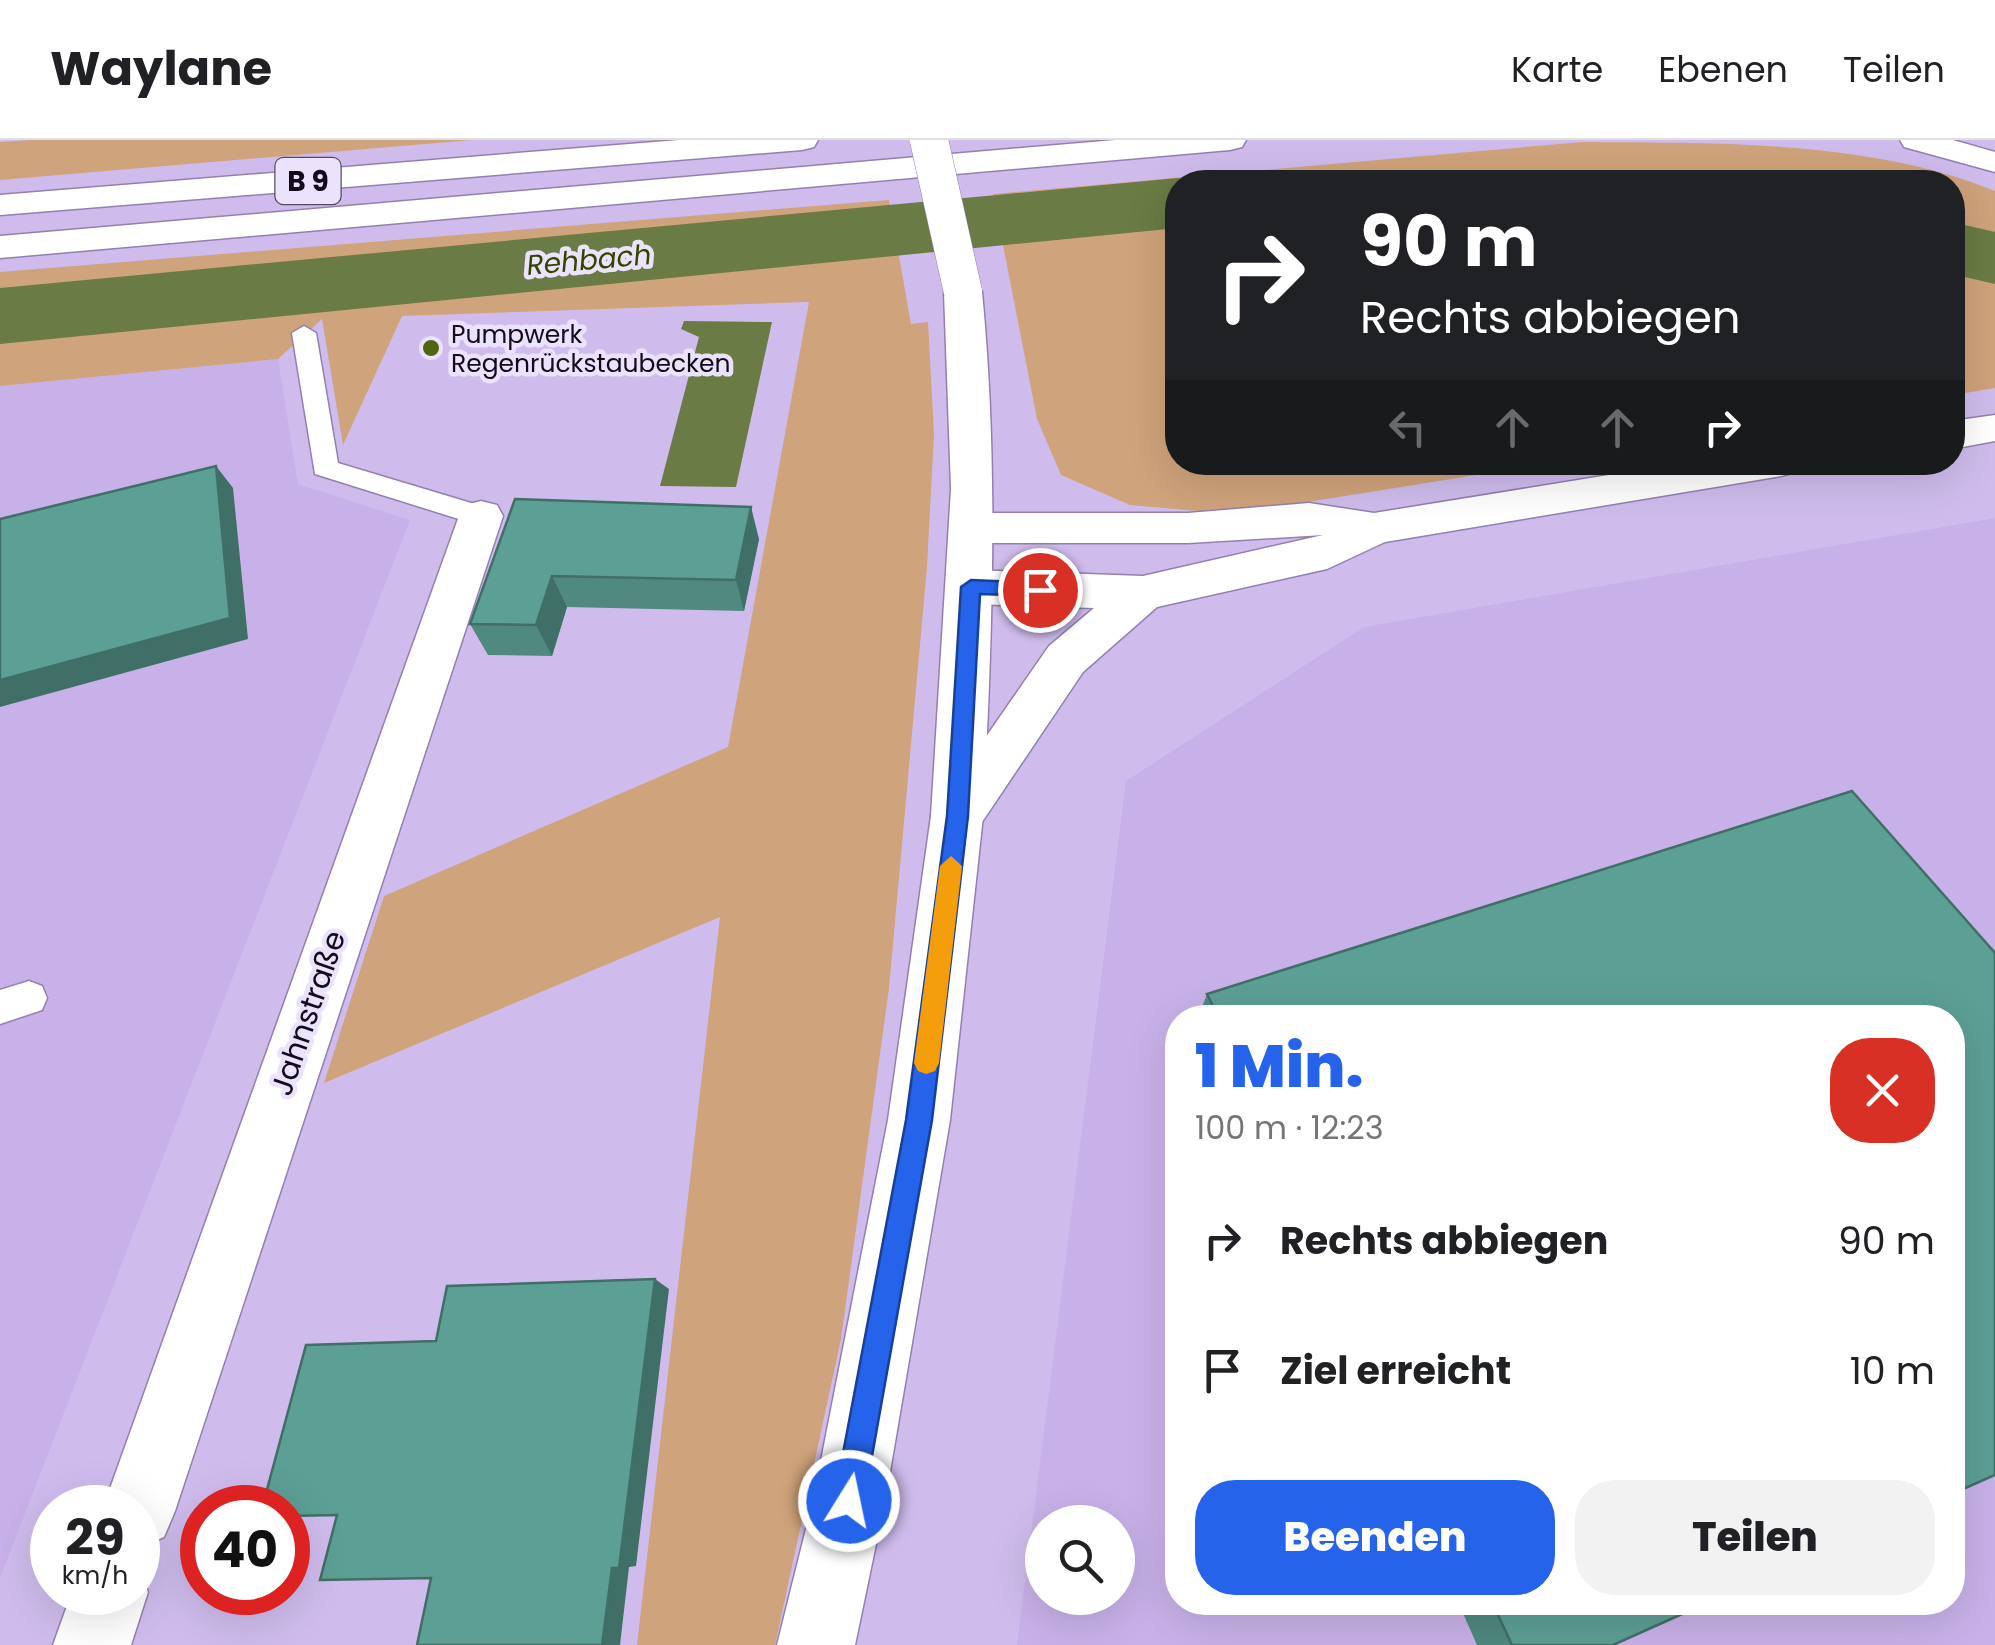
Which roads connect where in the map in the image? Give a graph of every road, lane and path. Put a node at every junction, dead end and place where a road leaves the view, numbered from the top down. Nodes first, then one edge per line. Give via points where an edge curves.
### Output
1 (802, 140) edge
2 (930, 140) edge
3 (1230, 140) edge
4 (1916, 140) edge
5 (1995, 162) edge
6 (0, 205) edge
7 (0, 248) edge
8 (304, 333) dead end
9 (1995, 428) edge
10 (1965, 433) edge
11 (1700, 475) edge
12 (481, 516) joint
13 (974, 528) junction
14 (1374, 528) junction
15 (971, 587) junction
16 (1142, 594) junction
17 (958, 816) junction
18 (147, 1485) edge
19 (102, 1615) edge
20 (92, 1645) edge
21 (816, 1645) edge

1 - 6 main road, B 9
2 - 13 main road, bridge via 963,292 974,397
3 - 7 main road, B 9
4 - 5 main road
8 - 12 lane via 326,468
9 - 10 main road
11 - 14 main road
12 - 18 main road, Jahnstraße
13 - 14 main road via 1188,528 1309,518
13 - 15 main road
14 - 16 main road via 1327,553
15 - 16 main road
15 - 17 main road
16 - 17 main road via 1066,659
17 - 21 main road via 919,1120
19 - 20 main road

